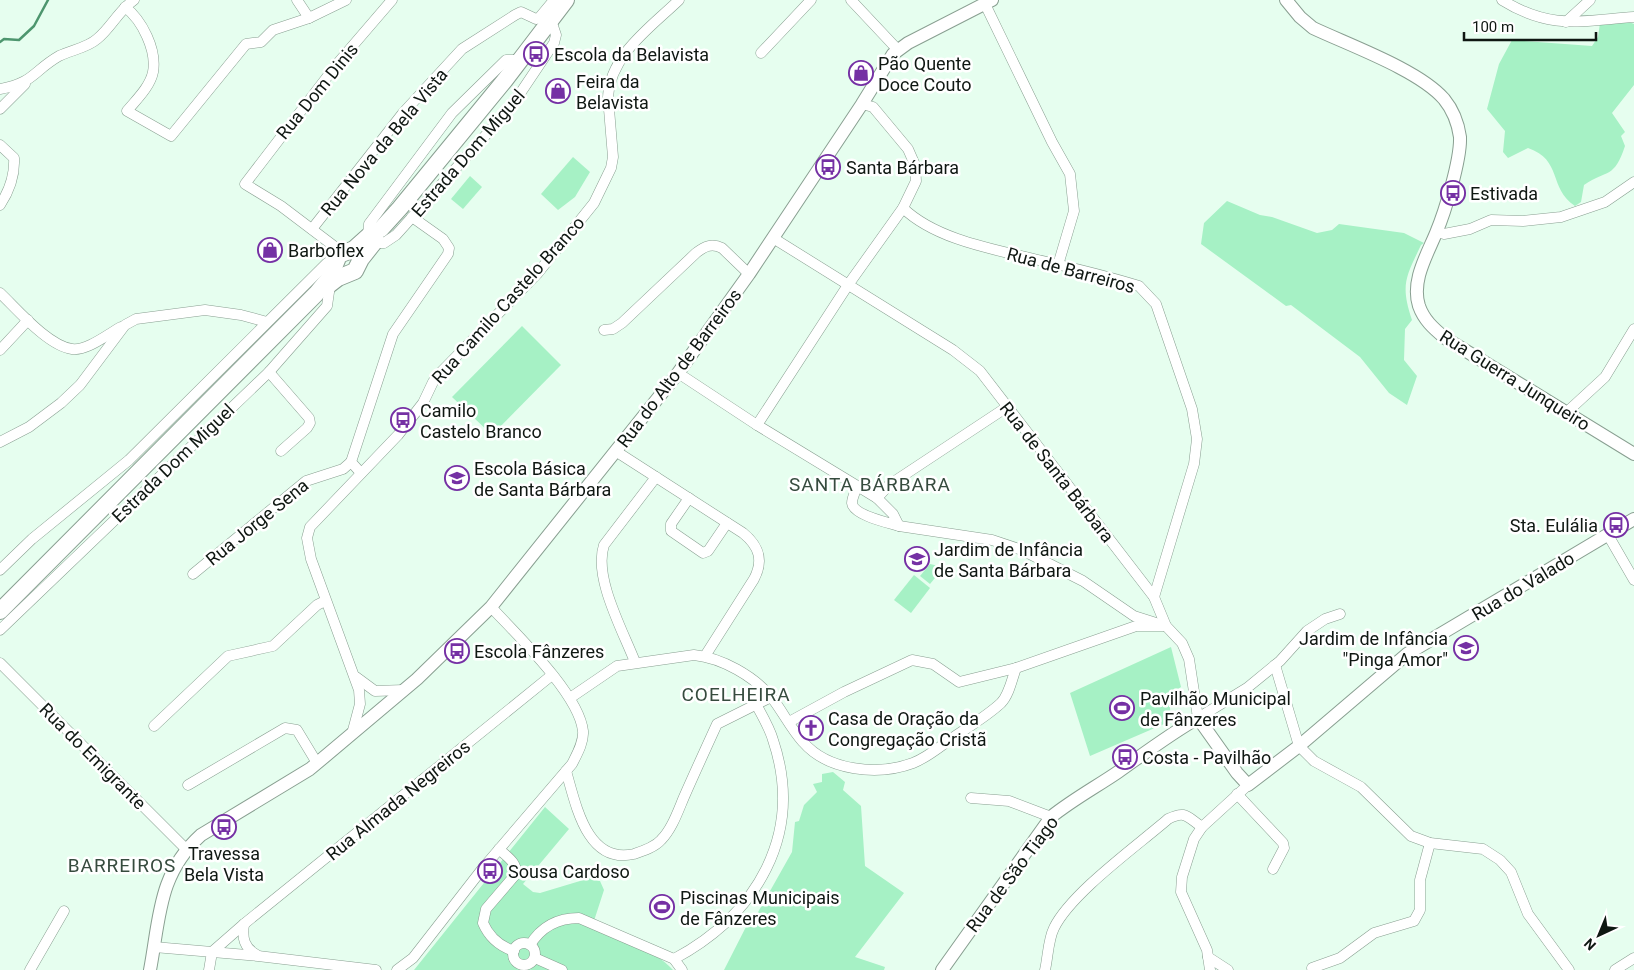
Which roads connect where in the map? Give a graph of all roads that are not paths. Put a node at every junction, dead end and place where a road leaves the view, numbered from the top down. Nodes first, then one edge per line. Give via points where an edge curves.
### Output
1 (134, 0) edge
2 (297, 0) edge
3 (346, 0) edge
4 (392, 0) edge
5 (554, 0) edge
6 (566, 0) edge
7 (679, 0) edge
8 (811, 0) edge
9 (851, 0) edge
10 (1286, 0) edge
11 (1502, 0) edge
12 (1590, 0) edge
13 (988, 2) edge
14 (124, 7) junction
15 (1634, 17) edge
16 (309, 18) junction
17 (551, 20) junction
18 (1566, 22) junction
19 (898, 50) junction
20 (760, 53) dead end
21 (30, 80) junction
22 (0, 89) edge
23 (862, 104) junction
24 (0, 109) edge
25 (0, 145) edge
26 (1634, 182) edge
27 (0, 205) edge
28 (903, 208) junction
29 (412, 217) junction
30 (312, 229) junction
31 (1437, 232) junction
32 (374, 236) junction
33 (773, 238) junction
34 (338, 258) junction
35 (1058, 265) junction
36 (749, 274) junction
37 (330, 285) junction
38 (848, 286) junction
39 (0, 293) edge
40 (316, 294) junction
41 (28, 320) junction
42 (267, 322) junction
43 (125, 325) junction
44 (1634, 329) edge
45 (604, 330) dead end
46 (0, 350) edge
47 (269, 372) junction
48 (678, 373) junction
49 (1007, 407) junction
50 (1567, 412) junction
51 (757, 425) junction
52 (0, 442) edge
53 (281, 451) dead end
54 (617, 452) junction
55 (1634, 454) edge
56 (351, 462) junction
57 (361, 473) junction
58 (656, 478) junction
59 (857, 487) junction
60 (690, 498) junction
61 (877, 498) junction
62 (1634, 519) edge
63 (727, 523) junction
64 (899, 526) junction
65 (1608, 535) junction
66 (0, 570) edge
67 (193, 574) dead end
68 (1634, 580) edge
69 (1154, 597) junction
70 (325, 601) junction
71 (491, 607) junction
72 (0, 611) edge
73 (1340, 614) dead end
74 (1166, 626) junction
75 (0, 630) edge
76 (705, 656) junction
77 (635, 662) junction
78 (0, 663) edge
79 (1275, 665) junction
80 (1016, 668) junction
81 (552, 675) junction
82 (355, 676) junction
83 (405, 690) junction
84 (376, 691) junction
85 (771, 697) junction
86 (570, 698) junction
87 (360, 704) junction
88 (757, 706) junction
89 (1198, 718) junction
90 (789, 722) junction
91 (154, 726) dead end
92 (351, 735) junction
93 (1299, 746) junction
94 (317, 763) junction
95 (566, 771) junction
96 (188, 785) dead end
97 (1248, 785) junction
98 (1237, 794) junction
99 (971, 798) dead end
100 (1051, 817) junction
101 (1202, 827) junction
102 (1430, 843) junction
103 (186, 849) junction
104 (499, 850) junction
105 (1273, 870) dead end
106 (64, 910) dead end
107 (244, 924) junction
108 (530, 945) junction
109 (154, 947) junction
110 (514, 950) junction
111 (212, 952) junction
112 (258, 956) junction
113 (1208, 957) junction
114 (535, 958) junction
115 (1634, 958) edge
116 (285, 959) junction
117 (674, 959) junction
118 (521, 967) edge
119 (1312, 968) dead end
120 (30, 970) edge
121 (150, 970) edge
122 (209, 970) edge
123 (283, 970) edge
124 (376, 970) edge
125 (397, 970) edge
126 (562, 970) edge
127 (682, 970) edge
128 (942, 970) edge
129 (1045, 970) edge
130 (1210, 970) edge
131 (1228, 970) edge
132 (1569, 970) edge
133 (1615, 970) edge

1 - 14 street
2 - 16 street
3 - 16 street
4 - 30 street, Rua Dom Dinis via 337,64 245,184
5 - 30 street, Rua Nova da Bela Vista via 539,18 521,12 462,50 403,113
6 - 17 main road, Estrada Dom Miguel
7 - 57 street, Rua Camilo Castelo Branco via 626,52 614,70 608,87 613,157 594,203 537,274 437,377 414,415
8 - 20 street
9 - 19 street
10 - 31 street, Rua Guerra Junqueiro via 1313,28 1420,80 1443,98 1455,116 1460,138 1456,168
11 - 18 street via 1542,20
12 - 18 street
13 - 19 street, Rua do Alto de Barreiros
13 - 35 street via 1070,174 1074,211
14 - 16 street via 140,22 151,50 152,72 145,89 127,111 171,136 246,44 261,42 273,30
14 - 21 street via 99,38 53,60
15 - 18 street
17 - 29 street, Estrada Dom Miguel via 556,35 554,42 516,100
17 - 32 main road, Estrada Dom Miguel
19 - 23 street, Rua do Alto de Barreiros
21 - 22 street
21 - 24 street
23 - 28 street via 873,107 908,148 916,165 916,181
23 - 33 street, Rua do Alto de Barreiros
25 - 27 street via 14,158 15,170 10,190
26 - 31 street via 1606,202 1561,217 1491,220 1470,229 1444,234
28 - 35 street, Rua de Barreiros via 932,228 978,245
28 - 38 street
29 - 32 street, Estrada Dom Miguel via 390,240
29 - 56 street via 447,242 448,254 393,334
30 - 34 street
31 - 50 street, Rua Guerra Junqueiro via 1417,284 1419,305 1428,323 1445,338
32 - 34 main road, Estrada Dom Miguel
32 - 34 main road, Estrada Dom Miguel via 358,264 356,257
33 - 36 street, Rua do Alto de Barreiros
33 - 38 street, Rua de Santa Bárbara
34 - 37 main road, Estrada Dom Miguel
34 - 40 main road, Estrada Dom Miguel via 330,277
34 - 42 street, Estrada Dom Miguel
35 - 69 street, Rua de Barreiros via 1139,286 1156,304 1192,409 1197,439 1194,464
36 - 45 street via 722,248 707,246 622,323
36 - 48 street, Rua do Alto de Barreiros
37 - 40 main road, Estrada Dom Miguel
37 - 47 street, Estrada Dom Miguel via 327,306
38 - 49 street, Rua de Santa Bárbara via 980,371
38 - 51 street
39 - 41 street
40 - 72 main road, Estrada Dom Miguel
41 - 43 street via 56,343 73,349
41 - 46 street
42 - 43 street via 241,314 205,310 136,319
42 - 66 street, Estrada Dom Miguel via 128,460 32,539
43 - 52 street via 80,385 29,427
44 - 50 street via 1605,377
47 - 53 street via 310,423
47 - 75 street, Estrada Dom Miguel
48 - 51 street
48 - 54 street, Rua do Alto de Barreiros
49 - 61 street via 889,485
49 - 69 street, Rua de Santa Bárbara
50 - 55 street, Rua Guerra Junqueiro
51 - 59 street
54 - 58 street
54 - 71 street, Rua do Alto de Barreiros
56 - 57 street
56 - 67 street, Rua Jorge Sena via 343,469 306,481
57 - 70 street, Rua Camilo Castelo Branco via 310,527 308,549
58 - 60 street
58 - 77 street via 604,545 600,556 603,579
59 - 61 street
59 - 64 street via 852,502 854,508
60 - 63 street
60 - 63 street via 672,524 671,531 703,553 708,551
61 - 64 street via 894,514
62 - 65 street, Rua do Valado
63 - 76 street via 754,542 759,552 760,567
64 - 74 street via 992,540 1022,550 1083,581 1134,616
65 - 68 street
65 - 93 street, Rua do Valado via 1407,654
69 - 74 street, Rua de Santa Bárbara
70 - 82 street, Rua Camilo Castelo Branco
70 - 91 street via 273,646 228,656
71 - 81 street
71 - 83 street, Rua do Alto de Barreiros
73 - 79 street via 1307,631
74 - 80 street via 1136,626
74 - 89 street, Rua de Santa Bárbara via 1182,644 1189,659
76 - 77 street
76 - 85 street via 730,666
77 - 86 street via 617,666
78 - 103 street, Rua do Emigrante
79 - 89 street via 1230,700
79 - 93 street
80 - 90 street via 959,682 933,664 912,660
80 - 90 street via 1002,702 928,755 891,769 854,768 821,757 803,742
81 - 86 street
81 - 107 street, Rua Almada Negreiros
82 - 84 street
82 - 87 street, Rua Camilo Castelo Branco
83 - 84 street
83 - 92 street, Rua do Alto de Barreiros
84 - 87 street
85 - 88 street
85 - 90 street
86 - 95 street via 583,732 579,748
87 - 92 street, Rua Camilo Castelo Branco
88 - 95 street via 717,724 675,818 661,841 643,852 625,856 606,852 591,839 578,811
88 - 117 street via 774,740 782,781 782,817 774,852 762,881 740,910 697,947
89 - 97 street, Rua de Santa Bárbara
89 - 100 street, Rua de São Tiago
92 - 94 street, Rua do Alto de Barreiros
93 - 97 street, Rua do Valado
93 - 102 street via 1314,761 1361,787 1411,836
94 - 96 street via 296,730 285,728
94 - 103 street, Rua do Alto de Barreiros via 201,835
95 - 104 street
97 - 98 street
98 - 101 street
98 - 105 street via 1283,843 1284,848
99 - 100 street via 1009,801
100 - 128 street, Rua de São Tiago
101 - 113 street via 1185,862 1181,892
101 - 129 street via 1185,814 1168,819 1080,894 1053,931
102 - 119 street via 1420,880 1420,910 1414,921 1374,933 1340,958
102 - 132 street via 1483,848 1500,860 1511,872 1528,914
103 - 109 street, Rua do Alto de Barreiros via 174,866 163,894
104 - 110 street via 517,868 516,874 486,909 483,923 493,939
104 - 125 street via 413,958
106 - 120 street
107 - 111 street, Rua Almada Negreiros
107 - 112 street via 243,939 247,948
108 - 110 street via 519,944
108 - 114 street
108 - 117 street via 539,932 555,922 579,918
109 - 111 street
109 - 121 street, Rua do Alto de Barreiros
110 - 118 street via 514,957
111 - 112 street
111 - 122 street
112 - 116 street
113 - 130 street
113 - 131 street
114 - 118 street
114 - 126 street
115 - 133 street
116 - 123 street
116 - 124 street
117 - 127 street

